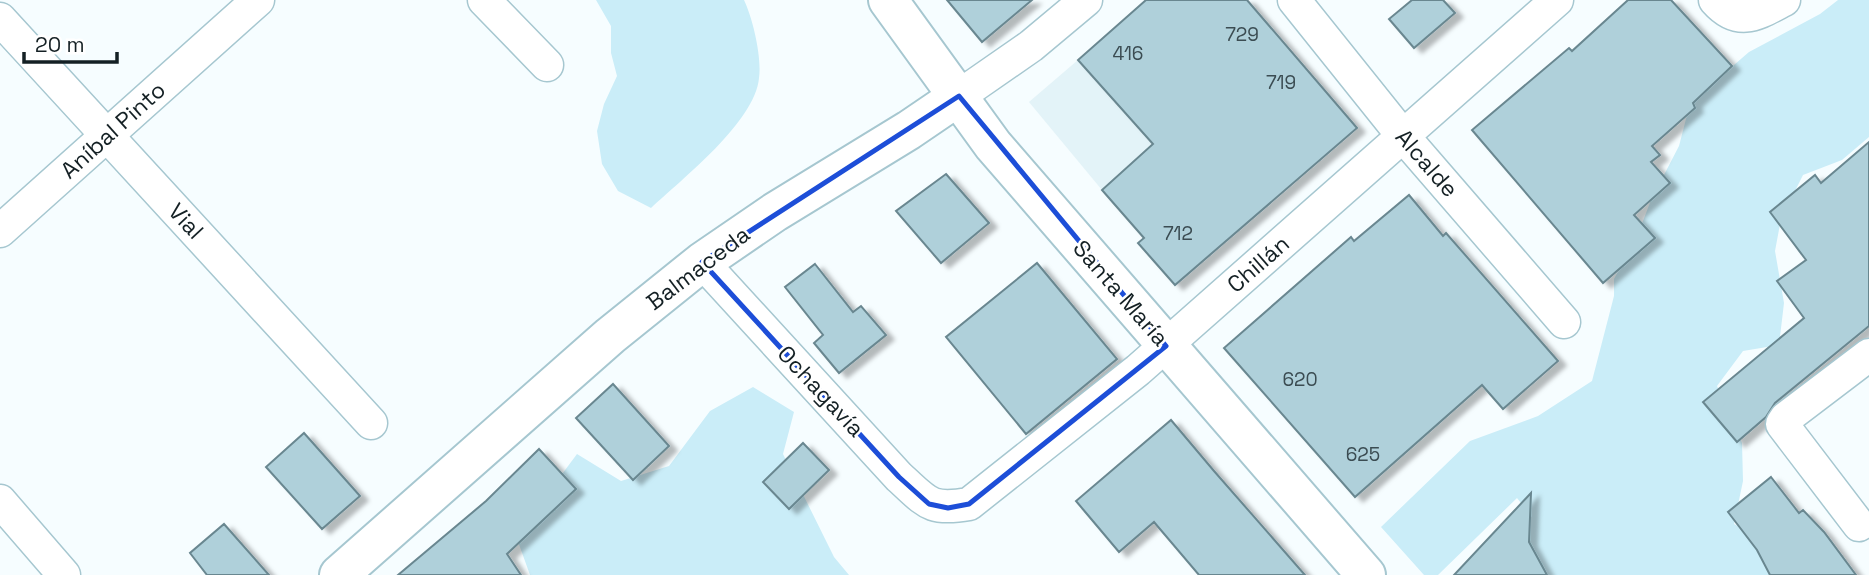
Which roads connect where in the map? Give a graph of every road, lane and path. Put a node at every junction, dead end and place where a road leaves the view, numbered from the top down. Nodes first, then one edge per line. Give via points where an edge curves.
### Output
1 (258, 0) edge
2 (484, 0) edge
3 (888, 0) edge
4 (1086, 0) edge
5 (1294, 0) edge
6 (1557, 0) edge
7 (1715, 0) edge
8 (1784, 0) edge
9 (0, 19) edge
10 (547, 65) dead end
11 (959, 96) junction
12 (107, 135) junction
13 (1403, 136) junction
14 (0, 231) edge
15 (702, 262) junction
16 (1564, 322) dead end
17 (1166, 346) junction
18 (1869, 355) edge
19 (371, 423) dead end
20 (0, 501) edge
21 (948, 508) joint
22 (1859, 525) dead end
23 (64, 575) edge
24 (339, 575) edge
25 (1366, 575) edge

1 - 12 street, Aníbal Pinto
2 - 10 street
3 - 11 street, Santa María
4 - 11 street, Balmaceda via 1031,46
5 - 13 street, Alcalde
6 - 13 street, Chillán
7 - 8 street via 1735,16 1755,15
9 - 12 street, Vial
11 - 15 street, Balmaceda
11 - 17 street, Santa María via 993,145
12 - 14 street, Aníbal Pinto
12 - 19 street, Vial
13 - 16 street, Alcalde
13 - 17 street, Chillán
15 - 21 street, Ochagavía via 899,477 929,504
15 - 24 street, Balmaceda via 610,336
17 - 21 street, Chillán via 968,504
17 - 25 street, Santa María
18 - 22 street via 1782,424
20 - 23 street

